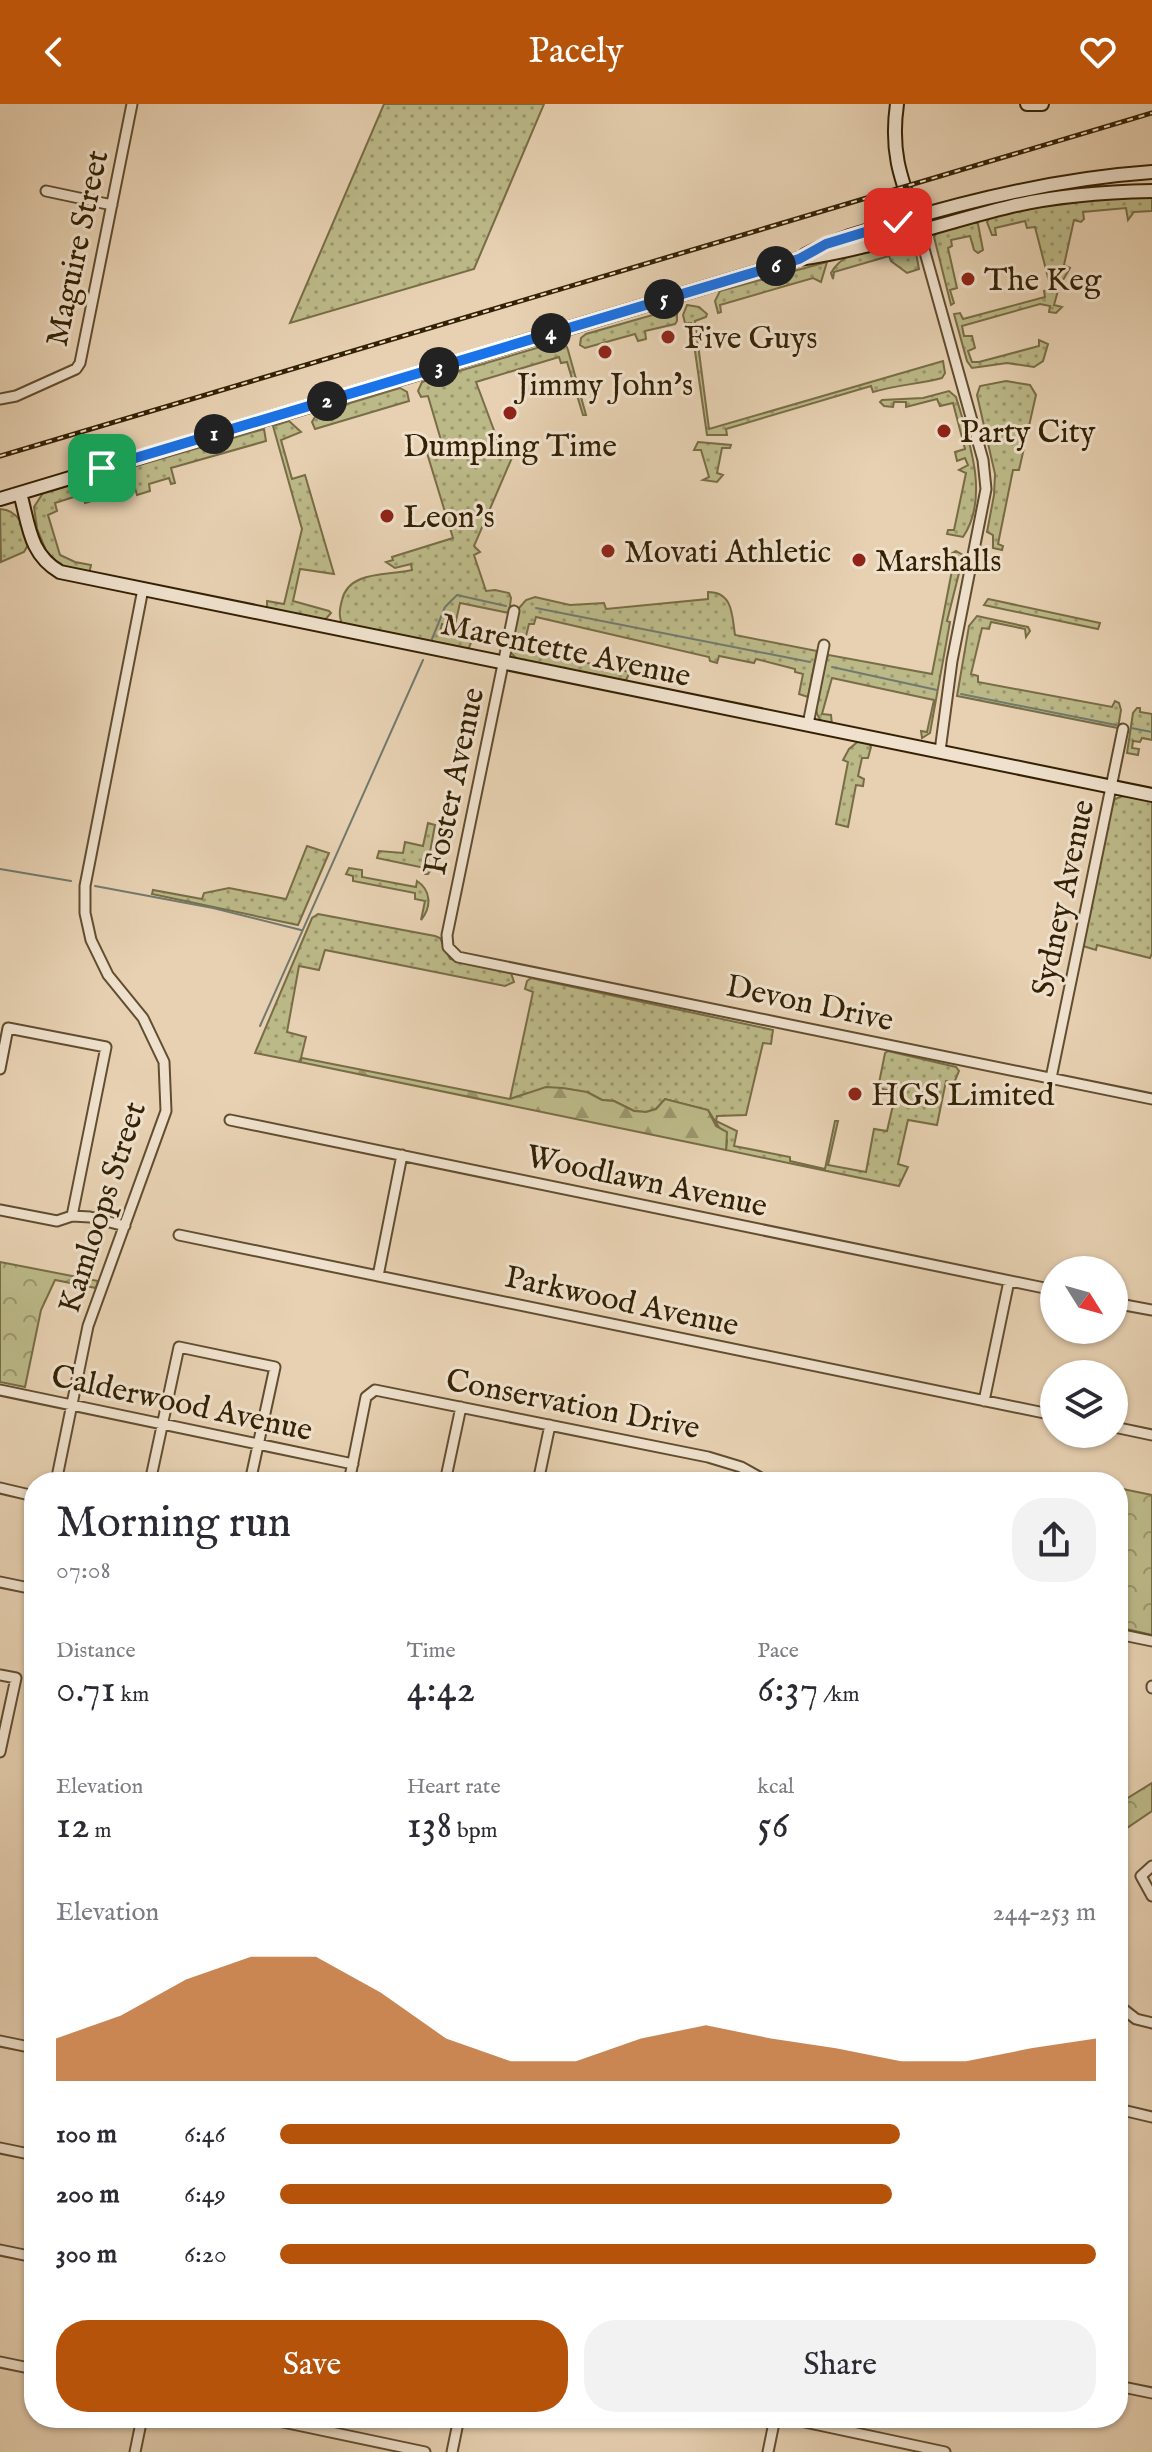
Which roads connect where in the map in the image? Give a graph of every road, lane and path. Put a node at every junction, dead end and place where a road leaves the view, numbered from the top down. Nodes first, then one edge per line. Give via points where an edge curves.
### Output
1 (132, 104) edge
2 (897, 104) edge
3 (1027, 104) edge
4 (1042, 104) edge
5 (1152, 172) edge
6 (46, 191) dead end
7 (1152, 191) edge
8 (112, 205) junction
9 (914, 217) junction
10 (919, 231) junction
11 (799, 259) junction
12 (0, 399) edge
13 (20, 493) junction
14 (0, 499) edge
15 (143, 589) junction
16 (514, 611) dead end
17 (824, 645) dead end
18 (504, 663) junction
19 (808, 724) junction
20 (1123, 729) dead end
21 (940, 751) junction
22 (1111, 786) junction
23 (1152, 795) edge
24 (458, 957) joint
25 (0, 1069) edge
26 (1051, 1078) junction
27 (1152, 1099) edge
28 (230, 1120) dead end
29 (402, 1155) junction
30 (0, 1210) edge
31 (72, 1216) junction
32 (125, 1226) junction
33 (179, 1235) dead end
34 (378, 1276) junction
35 (1009, 1281) junction
36 (1040, 1287) edge
37 (1128, 1306) edge
38 (1152, 1310) edge
39 (0, 1390) edge
40 (984, 1401) junction
41 (72, 1405) junction
42 (461, 1407) junction
43 (1040, 1412) edge
44 (163, 1424) junction
45 (550, 1425) junction
46 (1128, 1430) edge
47 (1152, 1435) edge
48 (258, 1444) junction
49 (353, 1464) junction
50 (58, 1472) edge
51 (152, 1472) edge
52 (252, 1472) edge
53 (351, 1472) edge
54 (447, 1472) edge
55 (540, 1472) edge
56 (750, 1472) edge
57 (0, 1488) edge
58 (24, 1494) edge
59 (0, 1582) edge
60 (24, 1587) edge
61 (1128, 1636) edge
62 (1152, 1641) edge
63 (0, 1675) edge
64 (0, 1752) edge
65 (1152, 1866) edge
66 (1152, 1896) edge
67 (1128, 2013) edge
68 (1152, 2023) edge
69 (0, 2041) edge
70 (24, 2046) edge
71 (1128, 2111) edge
72 (1152, 2117) edge
73 (0, 2148) edge
74 (24, 2153) edge
75 (0, 2250) edge
76 (24, 2255) edge
77 (0, 2362) edge
78 (24, 2367) edge
79 (1128, 2388) edge
80 (1152, 2393) edge
81 (140, 2428) edge
82 (311, 2428) edge
83 (457, 2428) edge
84 (773, 2428) edge
85 (833, 2428) edge
86 (135, 2452) edge
87 (425, 2452) edge
88 (452, 2452) edge
89 (768, 2452) edge
90 (945, 2452) edge

1 - 8 street, Maguire Street
2 - 9 main road via 894,152
3 - 4 main road
5 - 9 main road via 1042,186
6 - 8 street
7 - 10 main road via 1056,197
8 - 12 street, Maguire Street via 80,363
9 - 10 main road
9 - 11 main road via 835,241
10 - 11 main road
10 - 21 street via 983,460 986,489
11 - 13 main road
13 - 14 main road
13 - 15 main road, Marentette Avenue via 36,552 45,563 60,572
15 - 18 main road, Marentette Avenue
15 - 32 street, Kamloops Street via 85,886 91,940 108,975 143,1018 164,1062 166,1111
16 - 18 street, Foster Avenue
17 - 19 street
18 - 19 main road, Marentette Avenue
18 - 24 street, Foster Avenue via 447,935 448,947
19 - 21 main road, Marentette Avenue
20 - 22 street, Sydney Avenue
21 - 22 main road, Marentette Avenue
22 - 23 main road, Marentette Avenue
22 - 26 street, Sydney Avenue
24 - 26 street, Devon Drive
25 - 31 street via 8,1028 106,1047
26 - 27 street, Devon Drive
28 - 29 street, Woodlawn Avenue
29 - 34 street
29 - 35 street, Woodlawn Avenue
30 - 31 street via 57,1221
31 - 32 street
32 - 41 street, Kamloops Street via 88,1326
33 - 34 street, Parkwood Avenue
34 - 40 street, Parkwood Avenue
35 - 36 street, Woodlawn Avenue
35 - 40 street
37 - 38 street
39 - 41 street, Calderwood Avenue
40 - 43 street, Parkwood Avenue
41 - 44 street, Calderwood Avenue
41 - 50 street, Kamloops Street
42 - 45 street, Conservation Drive
42 - 49 street, Conservation Drive via 375,1390 366,1397
42 - 54 street
44 - 48 street, Calderwood Avenue
44 - 48 street via 179,1347 275,1367
44 - 51 street
45 - 55 street
45 - 56 street, Conservation Drive via 708,1457
46 - 47 street
48 - 49 street, Calderwood Avenue
48 - 52 street
49 - 53 street
57 - 58 street
59 - 60 street
61 - 62 street
63 - 64 street via 16,1678
65 - 66 street via 1141,1876
67 - 68 street
69 - 70 street
71 - 72 street
73 - 74 street
75 - 76 street
77 - 78 street
79 - 80 street
81 - 86 street
82 - 87 street
83 - 88 street
84 - 89 street
85 - 90 street

